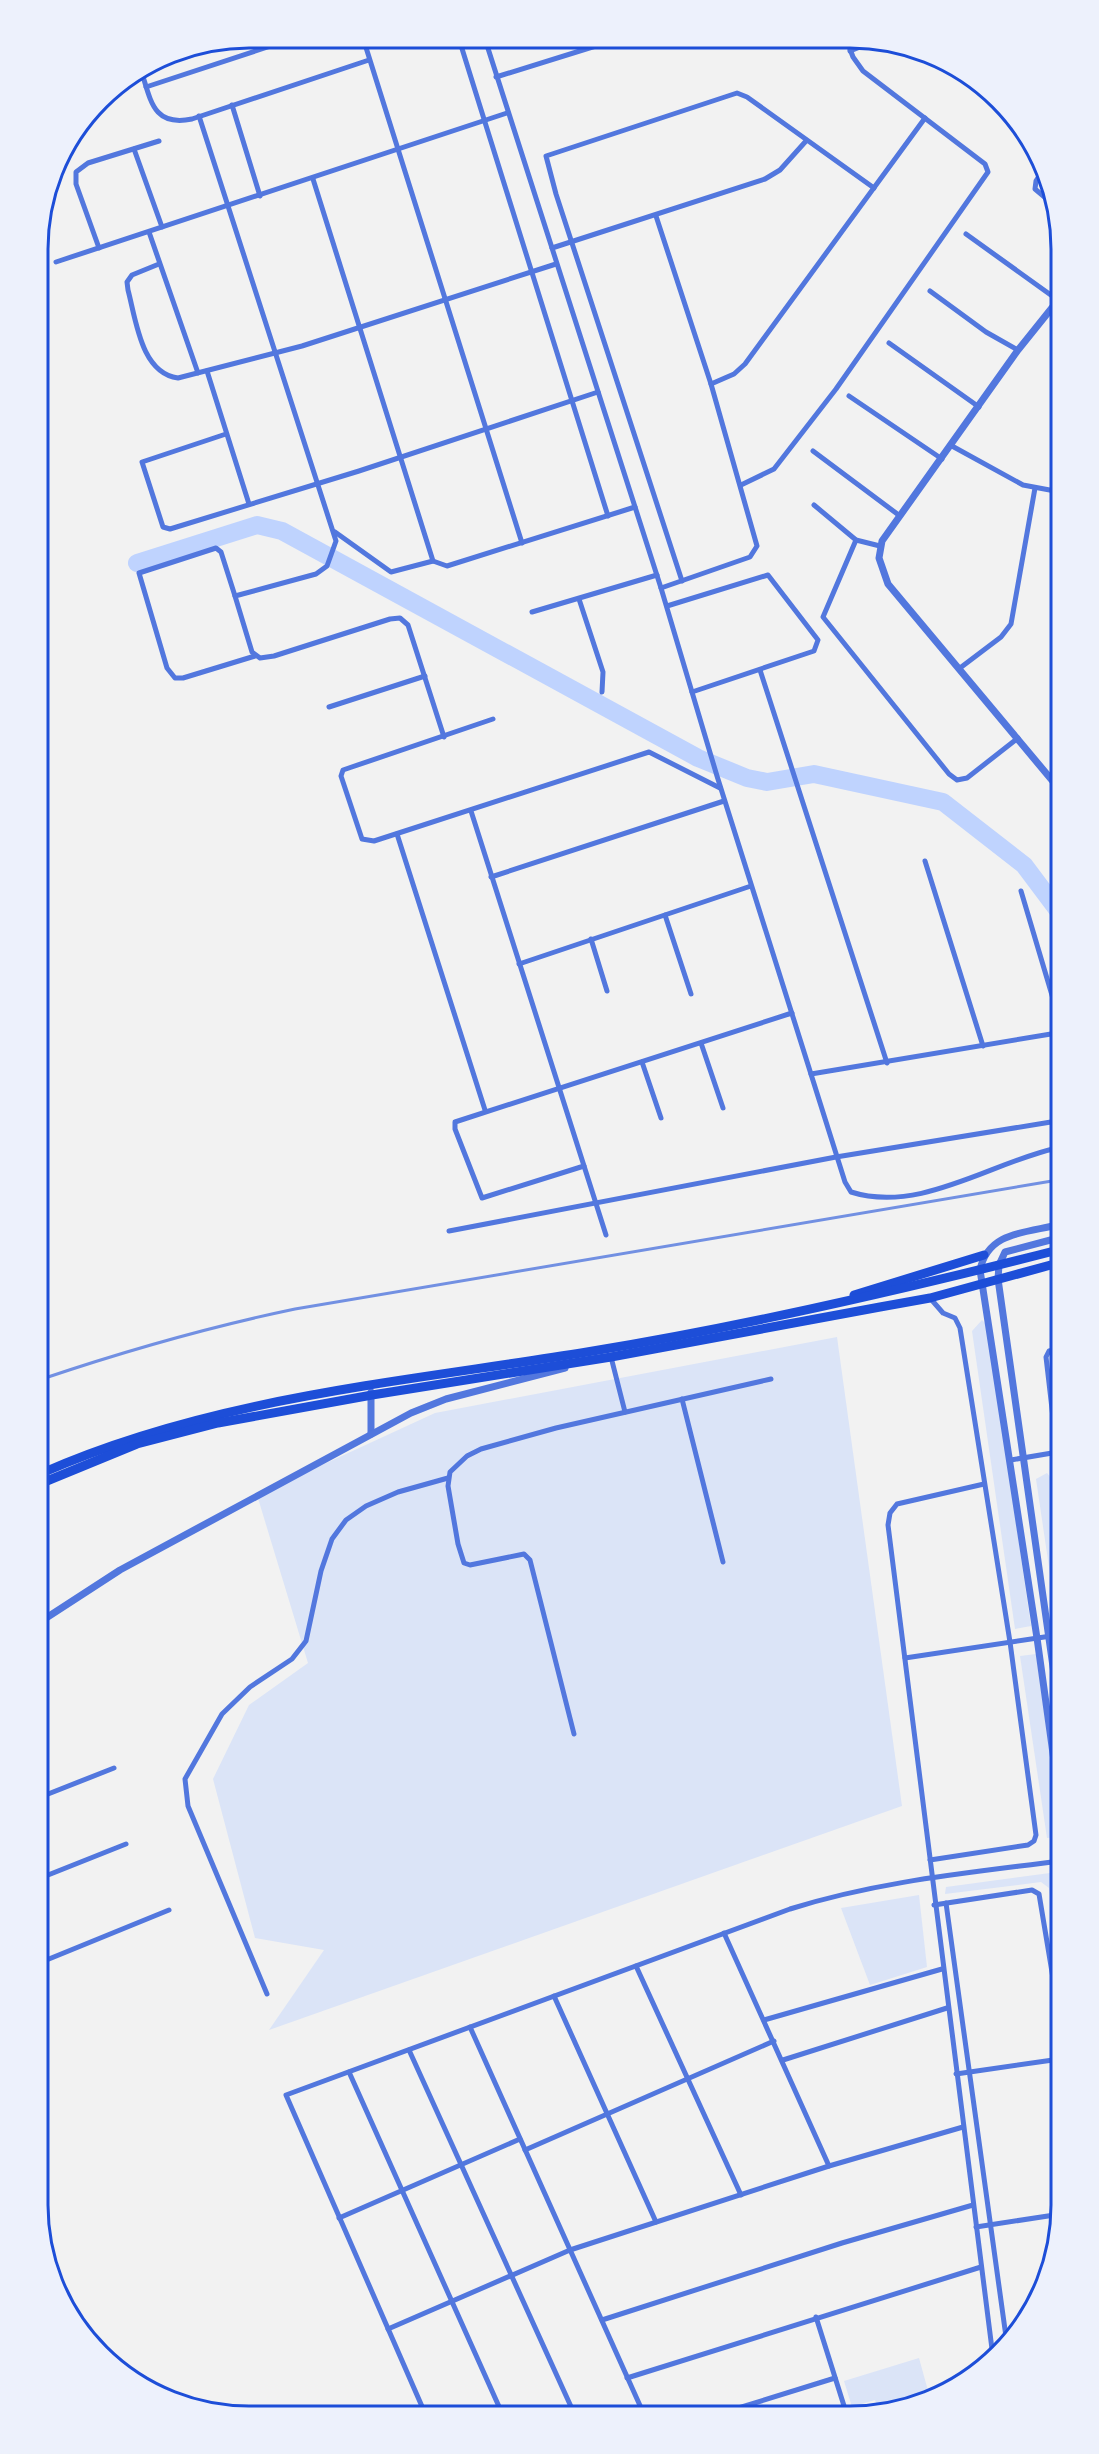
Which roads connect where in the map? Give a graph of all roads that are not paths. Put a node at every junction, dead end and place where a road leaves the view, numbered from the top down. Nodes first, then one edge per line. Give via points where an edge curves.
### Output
1 (265, 48) edge
2 (366, 48) edge
3 (462, 48) edge
4 (488, 48) edge
5 (589, 48) edge
6 (849, 48) edge
7 (856, 48) edge
8 (850, 51) junction
9 (369, 60) junction
10 (496, 77) junction
11 (143, 78) edge
12 (146, 87) junction
13 (232, 105) junction
14 (507, 113) junction
15 (199, 117) junction
16 (925, 118) junction
17 (484, 121) junction
18 (159, 141) dead end
19 (806, 141) junction
20 (134, 149) junction
21 (398, 150) junction
22 (1038, 178) edge
23 (313, 179) junction
24 (874, 188) junction
25 (260, 196) junction
26 (1044, 196) edge
27 (230, 205) junction
28 (656, 216) junction
29 (162, 227) junction
30 (149, 232) junction
31 (966, 234) dead end
32 (572, 243) junction
33 (99, 248) junction
34 (552, 248) junction
35 (56, 262) dead end
36 (159, 264) junction
37 (556, 264) junction
38 (530, 272) junction
39 (930, 291) dead end
40 (1051, 296) edge
41 (444, 300) junction
42 (1051, 309) edge
43 (359, 326) junction
44 (888, 343) dead end
45 (1018, 350) junction
46 (276, 352) junction
47 (207, 371) junction
48 (198, 373) junction
49 (711, 384) junction
50 (598, 392) junction
51 (849, 396) dead end
52 (571, 401) junction
53 (978, 407) junction
54 (485, 430) junction
55 (226, 434) junction
56 (952, 446) junction
57 (813, 451) dead end
58 (402, 456) junction
59 (942, 459) junction
60 (318, 484) junction
61 (741, 485) junction
62 (1035, 488) junction
63 (1051, 491) edge
64 (249, 504) junction
65 (814, 505) dead end
66 (635, 507) junction
67 (608, 516) junction
68 (900, 516) junction
69 (335, 532) junction
70 (856, 540) junction
71 (522, 543) junction
72 (880, 546) junction
73 (433, 561) junction
74 (657, 575) junction
75 (682, 581) junction
76 (661, 588) junction
77 (235, 596) junction
78 (579, 598) junction
79 (667, 606) junction
80 (532, 612) dead end
81 (255, 656) junction
82 (960, 668) junction
83 (760, 670) junction
84 (424, 676) junction
85 (602, 692) dead end
86 (692, 692) junction
87 (329, 707) dead end
88 (493, 719) dead end
89 (444, 737) junction
90 (1018, 738) junction
91 (1051, 779) edge
92 (720, 788) junction
93 (724, 801) junction
94 (471, 811) junction
95 (397, 834) junction
96 (925, 861) dead end
97 (491, 877) junction
98 (751, 886) junction
99 (1021, 891) dead end
100 (665, 915) junction
101 (591, 939) junction
102 (519, 963) junction
103 (607, 991) dead end
104 (1051, 992) edge
105 (691, 994) dead end
106 (792, 1013) junction
107 (1051, 1034) edge
108 (701, 1043) junction
109 (983, 1046) junction
110 (642, 1062) junction
111 (887, 1062) junction
112 (811, 1074) junction
113 (560, 1088) junction
114 (723, 1108) dead end
115 (485, 1110) junction
116 (661, 1118) dead end
117 (1051, 1122) edge
118 (1051, 1150) edge
119 (836, 1157) junction
120 (584, 1166) junction
121 (596, 1203) junction
122 (1051, 1227) edge
123 (449, 1231) dead end
124 (606, 1235) dead end
125 (1051, 1240) edge
126 (1051, 1252) edge
127 (984, 1255) junction
128 (999, 1265) junction
129 (1051, 1265) edge
130 (980, 1270) junction
131 (998, 1279) junction
132 (982, 1282) junction
133 (930, 1298) junction
134 (812, 1308) junction
135 (1051, 1350) edge
136 (611, 1357) junction
137 (771, 1379) dead end
138 (371, 1390) junction
139 (1051, 1397) edge
140 (682, 1399) junction
141 (625, 1412) junction
142 (371, 1434) junction
143 (1051, 1453) edge
144 (1024, 1458) junction
145 (1011, 1460) junction
146 (48, 1470) edge
147 (448, 1478) junction
148 (48, 1480) edge
149 (984, 1484) junction
150 (723, 1562) dead end
151 (48, 1617) edge
152 (1051, 1636) joint
153 (1037, 1638) junction
154 (1010, 1642) junction
155 (905, 1658) junction
156 (1051, 1720) edge
157 (1048, 1721) junction
158 (574, 1734) dead end
159 (1051, 1742) edge
160 (114, 1768) dead end
161 (48, 1794) edge
162 (126, 1844) dead end
163 (930, 1860) junction
164 (1051, 1862) edge
165 (48, 1874) edge
166 (932, 1877) junction
167 (946, 1903) junction
168 (934, 1905) junction
169 (169, 1910) dead end
170 (724, 1933) junction
171 (48, 1959) edge
172 (636, 1966) junction
173 (1051, 1966) edge
174 (942, 1969) junction
175 (267, 1994) dead end
176 (554, 1996) junction
177 (948, 2008) junction
178 (764, 2020) junction
179 (470, 2027) junction
180 (774, 2041) junction
181 (409, 2050) junction
182 (783, 2060) junction
183 (1051, 2060) edge
184 (349, 2072) junction
185 (969, 2072) junction
186 (956, 2074) junction
187 (690, 2079) junction
188 (608, 2114) junction
189 (963, 2127) junction
190 (520, 2139) junction
191 (525, 2150) junction
192 (462, 2166) junction
193 (829, 2166) junction
194 (403, 2191) junction
195 (741, 2194) junction
196 (973, 2205) junction
197 (1051, 2216) edge
198 (339, 2218) junction
199 (656, 2222) junction
200 (990, 2225) junction
201 (976, 2227) junction
202 (570, 2250) junction
203 (981, 2266) junction
204 (511, 2275) junction
205 (452, 2300) junction
206 (816, 2317) junction
207 (602, 2320) junction
208 (388, 2329) junction
209 (1005, 2333) edge
210 (992, 2347) edge
211 (627, 2378) junction
212 (835, 2378) junction
213 (421, 2406) edge
214 (499, 2406) edge
215 (571, 2406) edge
216 (640, 2406) edge
217 (745, 2406) edge
218 (844, 2406) edge

1 - 12 street
2 - 9 street
3 - 17 street
4 - 10 street
5 - 10 street
6 - 8 street
7 - 8 street
8 - 16 street via 863,71
9 - 13 street
9 - 21 street
10 - 14 street
11 - 12 street
12 - 15 street via 157,113 164,119 171,122
13 - 15 street
13 - 25 street
14 - 17 street
14 - 34 street
15 - 27 street
16 - 24 street
16 - 61 street via 985,164 988,172 836,390 774,469
17 - 21 street
17 - 38 street
18 - 20 street
19 - 24 street
19 - 28 street via 774,176
19 - 32 street via 737,93 550,152 546,156 548,168
20 - 29 street
20 - 33 street via 80,167 75,177
21 - 23 street
21 - 41 street
22 - 26 street via 1035,189
23 - 25 street
23 - 43 street
24 - 49 street via 745,364 734,374
25 - 27 street
27 - 29 street
27 - 46 street
28 - 32 street
28 - 49 street
29 - 30 street
30 - 33 street
30 - 36 street
31 - 40 street
32 - 34 street
32 - 75 street
33 - 35 street
34 - 37 street
36 - 48 street
36 - 48 street via 132,275 127,282 143,345 154,365 167,376 178,378
37 - 38 street
37 - 50 street
38 - 41 street
38 - 52 street
39 - 45 street
41 - 43 street
41 - 54 street
42 - 45 street
43 - 46 street
43 - 58 street
44 - 53 street
45 - 53 street
46 - 47 street
46 - 60 street
47 - 48 street
47 - 55 street
49 - 61 street
50 - 52 street
50 - 66 street
51 - 59 street
52 - 54 street
52 - 67 street
53 - 56 street
54 - 58 street
54 - 71 street
55 - 64 street
55 - 64 street via 145,461 142,466 161,524 166,529
56 - 59 street
56 - 62 street via 1008,478
57 - 68 street
58 - 60 street
58 - 73 street
59 - 68 street
60 - 64 street
60 - 69 street
61 - 75 street via 757,539 753,555
62 - 63 street
62 - 82 street via 1011,624 1001,637
65 - 70 street
66 - 67 street
66 - 74 street
67 - 71 street
68 - 72 street
69 - 73 street via 391,572
69 - 77 street via 327,566 316,574
70 - 72 street
70 - 90 street via 823,617 949,774 957,780 967,778
71 - 73 street via 447,566
72 - 82 street via 880,564 888,584
74 - 76 street
74 - 78 street
75 - 76 street
76 - 79 street
77 - 81 street
77 - 81 street via 221,552 216,548 139,573 167,668 175,678
78 - 80 street
78 - 85 street via 603,672
79 - 83 street via 768,575 818,640 814,651
79 - 86 street
81 - 84 street via 292,651 396,618 408,625
82 - 90 street
83 - 86 street
83 - 111 street
84 - 87 street
84 - 89 street
86 - 92 street
88 - 89 street
89 - 95 street via 341,772 362,839 374,841
90 - 91 street
92 - 93 street
92 - 94 street via 649,752
93 - 97 street
93 - 98 street
94 - 95 street
94 - 97 street
95 - 115 street
96 - 109 street
97 - 102 street
98 - 100 street
98 - 106 street
99 - 104 street
100 - 101 street
100 - 105 street
101 - 102 street
101 - 103 street
102 - 113 street
106 - 108 street
106 - 112 street
107 - 109 street
108 - 110 street
108 - 114 street
109 - 111 street
110 - 113 street
110 - 116 street
111 - 112 street
112 - 119 street
113 - 115 street
113 - 120 street
115 - 120 street via 458,1120 455,1126 482,1198
117 - 119 street
118 - 119 street via 941,1190 874,1197 851,1192
119 - 121 street
120 - 121 street
121 - 123 street
121 - 124 street
122 - 127 street via 999,1240
125 - 128 street via 1009,1250
126 - 128 highway
127 - 130 street
127 - 134 highway
128 - 130 highway
128 - 131 street
129 - 131 highway
130 - 132 street
130 - 134 highway
131 - 132 highway
131 - 144 street
132 - 133 highway
132 - 145 street
133 - 136 highway
133 - 149 street via 943,1313 955,1318 960,1328
134 - 138 highway
135 - 139 street via 1046,1357
136 - 138 highway
136 - 141 street
136 - 142 street via 446,1400
137 - 140 street
138 - 142 street
138 - 146 highway via 175,1424 95,1450
138 - 148 highway via 182,1431 137,1444
140 - 141 street
140 - 150 street
141 - 147 street via 482,1449 458,1462
142 - 151 street via 120,1570
143 - 144 street
144 - 145 street
144 - 152 street
145 - 153 street
147 - 158 street via 451,1511 464,1563 470,1565 515,1554 524,1554 530,1560
147 - 175 street via 398,1492 346,1520 332,1539 321,1571 306,1641 292,1659 234,1700 209,1733 185,1779 188,1806
149 - 154 street
149 - 155 street via 897,1504 890,1513 888,1525
152 - 153 street
153 - 154 street
153 - 157 street
154 - 155 street
154 - 163 street via 1034,1841
155 - 163 street
156 - 157 street
157 - 159 street
160 - 161 street
162 - 165 street
163 - 166 street
164 - 166 street
166 - 168 street
166 - 170 street via 841,1893
167 - 168 street
167 - 173 street via 1032,1890 1039,1894
167 - 185 street
168 - 174 street
169 - 171 street
170 - 172 street
170 - 178 street
172 - 176 street
172 - 187 street
174 - 177 street
174 - 178 street
176 - 179 street
176 - 188 street
177 - 182 street
177 - 186 street
178 - 180 street
179 - 181 street
179 - 190 street
180 - 182 street
180 - 187 street
181 - 184 street
181 - 192 street
182 - 193 street
183 - 185 street
184 - 194 street
184 - 198 street via 286,2096
185 - 186 street
185 - 200 street
186 - 189 street
187 - 188 street
187 - 195 street
188 - 191 street
188 - 199 street
189 - 193 street
189 - 196 street
190 - 191 street
190 - 192 street
191 - 202 street
192 - 194 street
192 - 204 street
193 - 195 street
194 - 198 street
194 - 205 street
195 - 199 street
196 - 201 street
196 - 207 street
197 - 200 street
198 - 208 street
199 - 202 street
200 - 201 street
200 - 209 street
201 - 203 street
202 - 204 street
202 - 207 street
203 - 206 street
203 - 210 street
204 - 205 street
204 - 215 street
205 - 208 street
205 - 214 street
206 - 211 street
206 - 212 street
207 - 211 street
208 - 213 street
211 - 216 street
212 - 217 street
212 - 218 street

